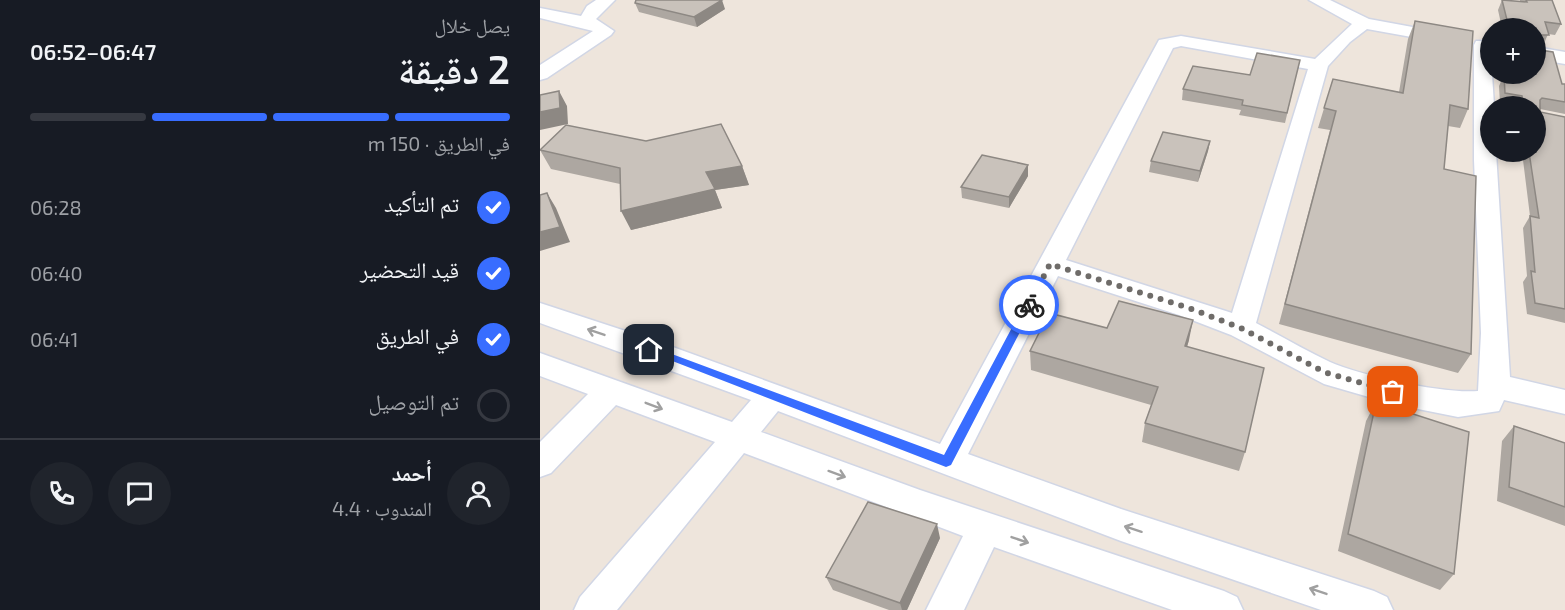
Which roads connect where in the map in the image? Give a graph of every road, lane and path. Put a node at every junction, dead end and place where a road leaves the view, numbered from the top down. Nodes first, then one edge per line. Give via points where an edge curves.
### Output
1 (607, 0) edge
2 (1320, 1) edge
3 (540, 13) edge
4 (586, 22) junction
5 (1364, 23) junction
6 (1480, 44) edge
7 (1546, 55) edge
8 (1565, 58) edge
9 (1319, 65) junction
10 (540, 74) edge
11 (1489, 162) edge
12 (1050, 264) junction
13 (540, 313) edge
14 (1241, 328) junction
15 (540, 363) edge
16 (1495, 386) junction
17 (612, 390) junction
18 (772, 397) junction
19 (1565, 402) edge
20 (739, 438) junction
21 (946, 462) junction
22 (540, 464) edge
23 (985, 528) junction
24 (593, 610) edge
25 (945, 610) edge
26 (1224, 610) edge
27 (1374, 610) edge

1 - 4 street via 593,10
2 - 5 street
3 - 4 street
4 - 10 street via 605,31
5 - 6 street
5 - 9 street
7 - 8 street
9 - 12 street via 1181,41 1166,44
9 - 14 street
11 - 16 street
12 - 14 street
12 - 21 street
18 -> 13 street
14 - 16 street via 1324,372 1393,392 1458,405 1488,402
15 - 17 street
16 - 19 street
17 -> 20 street
17 - 22 street
18 - 20 street
18 - 21 street
20 -> 23 street
20 - 24 street
27 -> 21 street
23 - 25 street
23 -> 26 street

